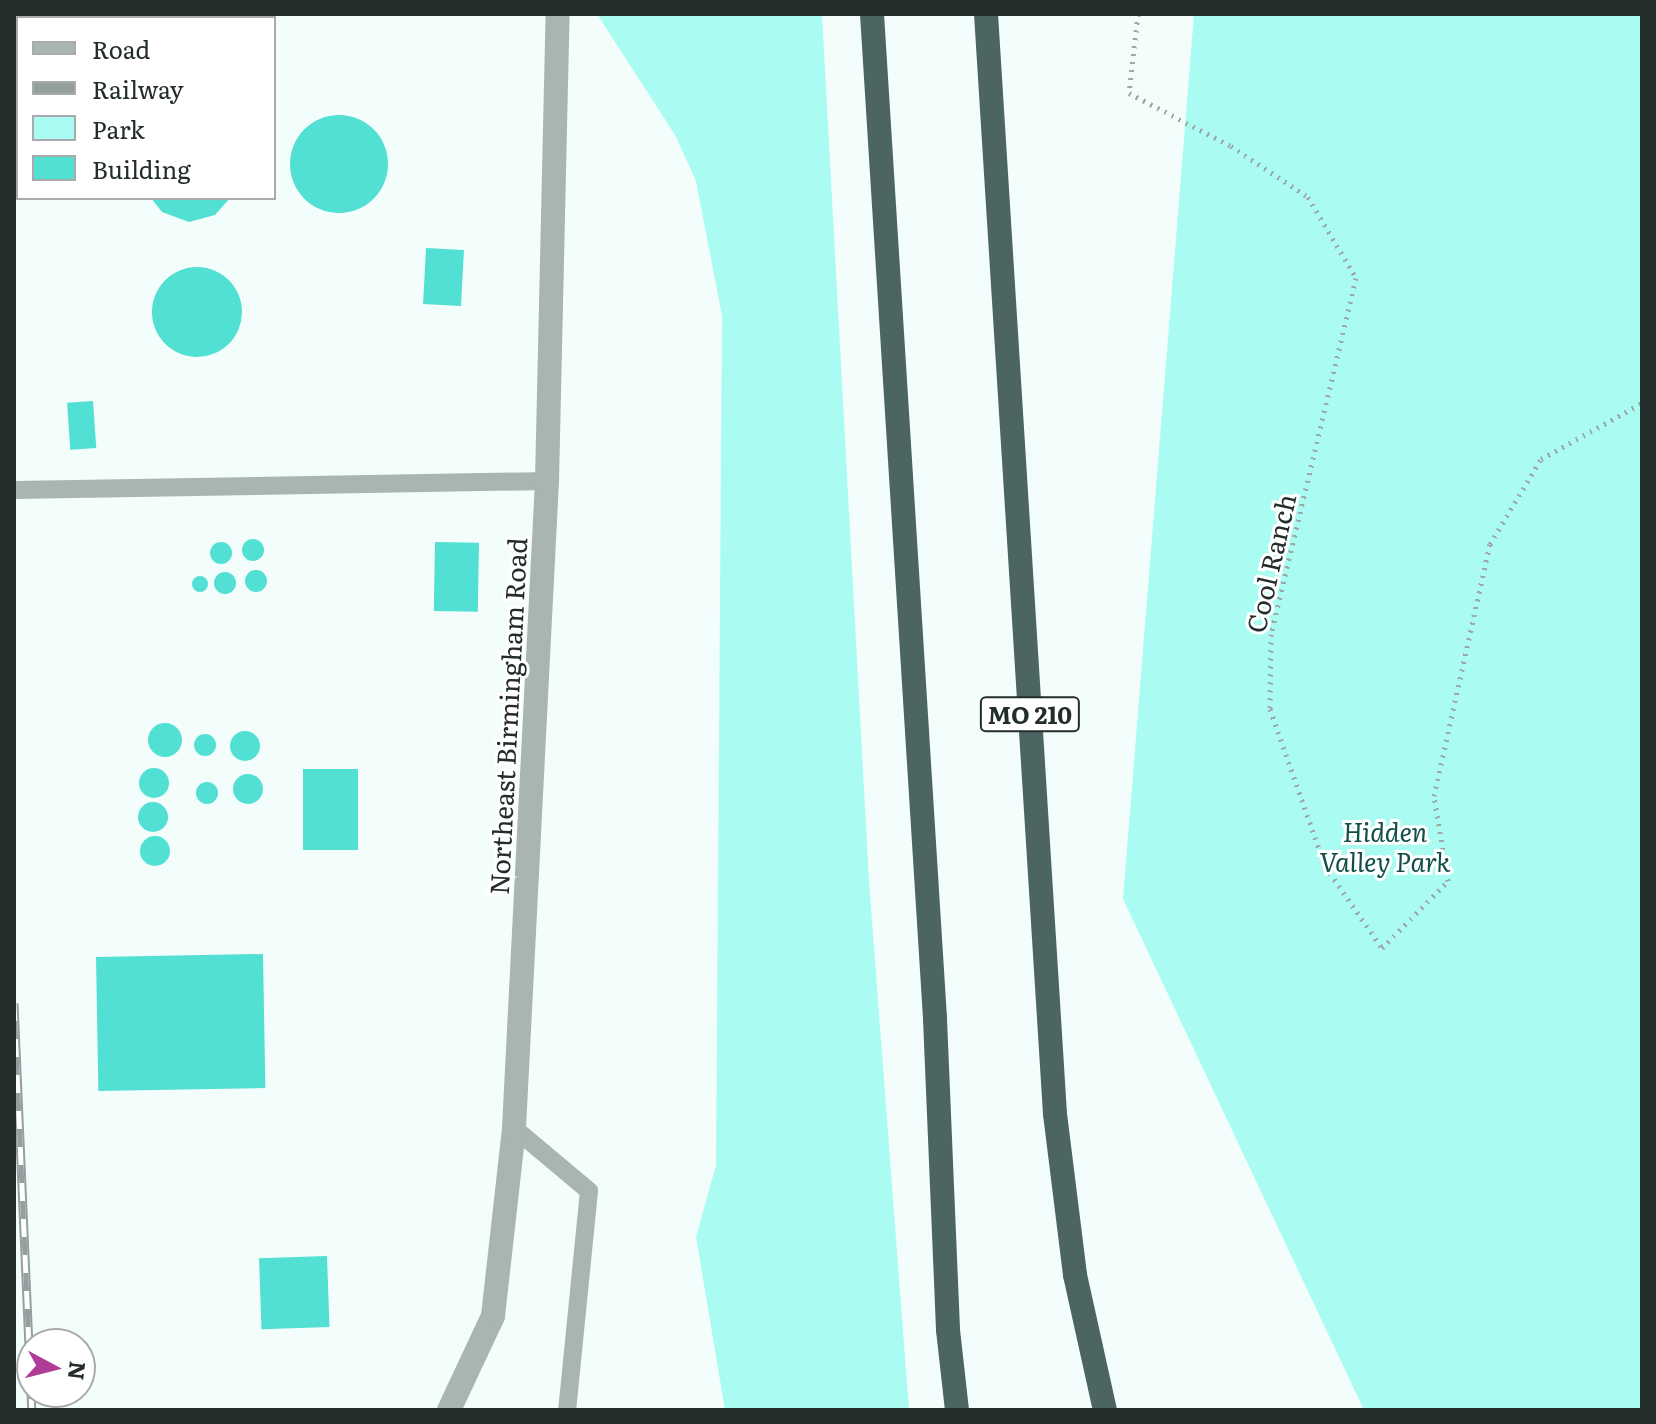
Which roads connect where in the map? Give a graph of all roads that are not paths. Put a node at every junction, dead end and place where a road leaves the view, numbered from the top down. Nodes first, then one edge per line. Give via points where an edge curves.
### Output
1 (558, 14) edge
2 (872, 14) edge
3 (986, 14) edge
4 (547, 481) junction
5 (14, 490) edge
6 (514, 1128) junction
7 (449, 1410) edge
8 (567, 1410) edge
9 (957, 1410) edge
10 (1105, 1410) edge

1 - 4 street, Northeast Birmingham Road
2 - 9 highway
3 - 10 highway, MO 210 via 1055,1114 1075,1275
4 - 5 lane
4 - 6 street, Northeast Birmingham Road
6 - 7 street, Northeast Birmingham Road via 493,1316
6 - 8 lane via 589,1191

